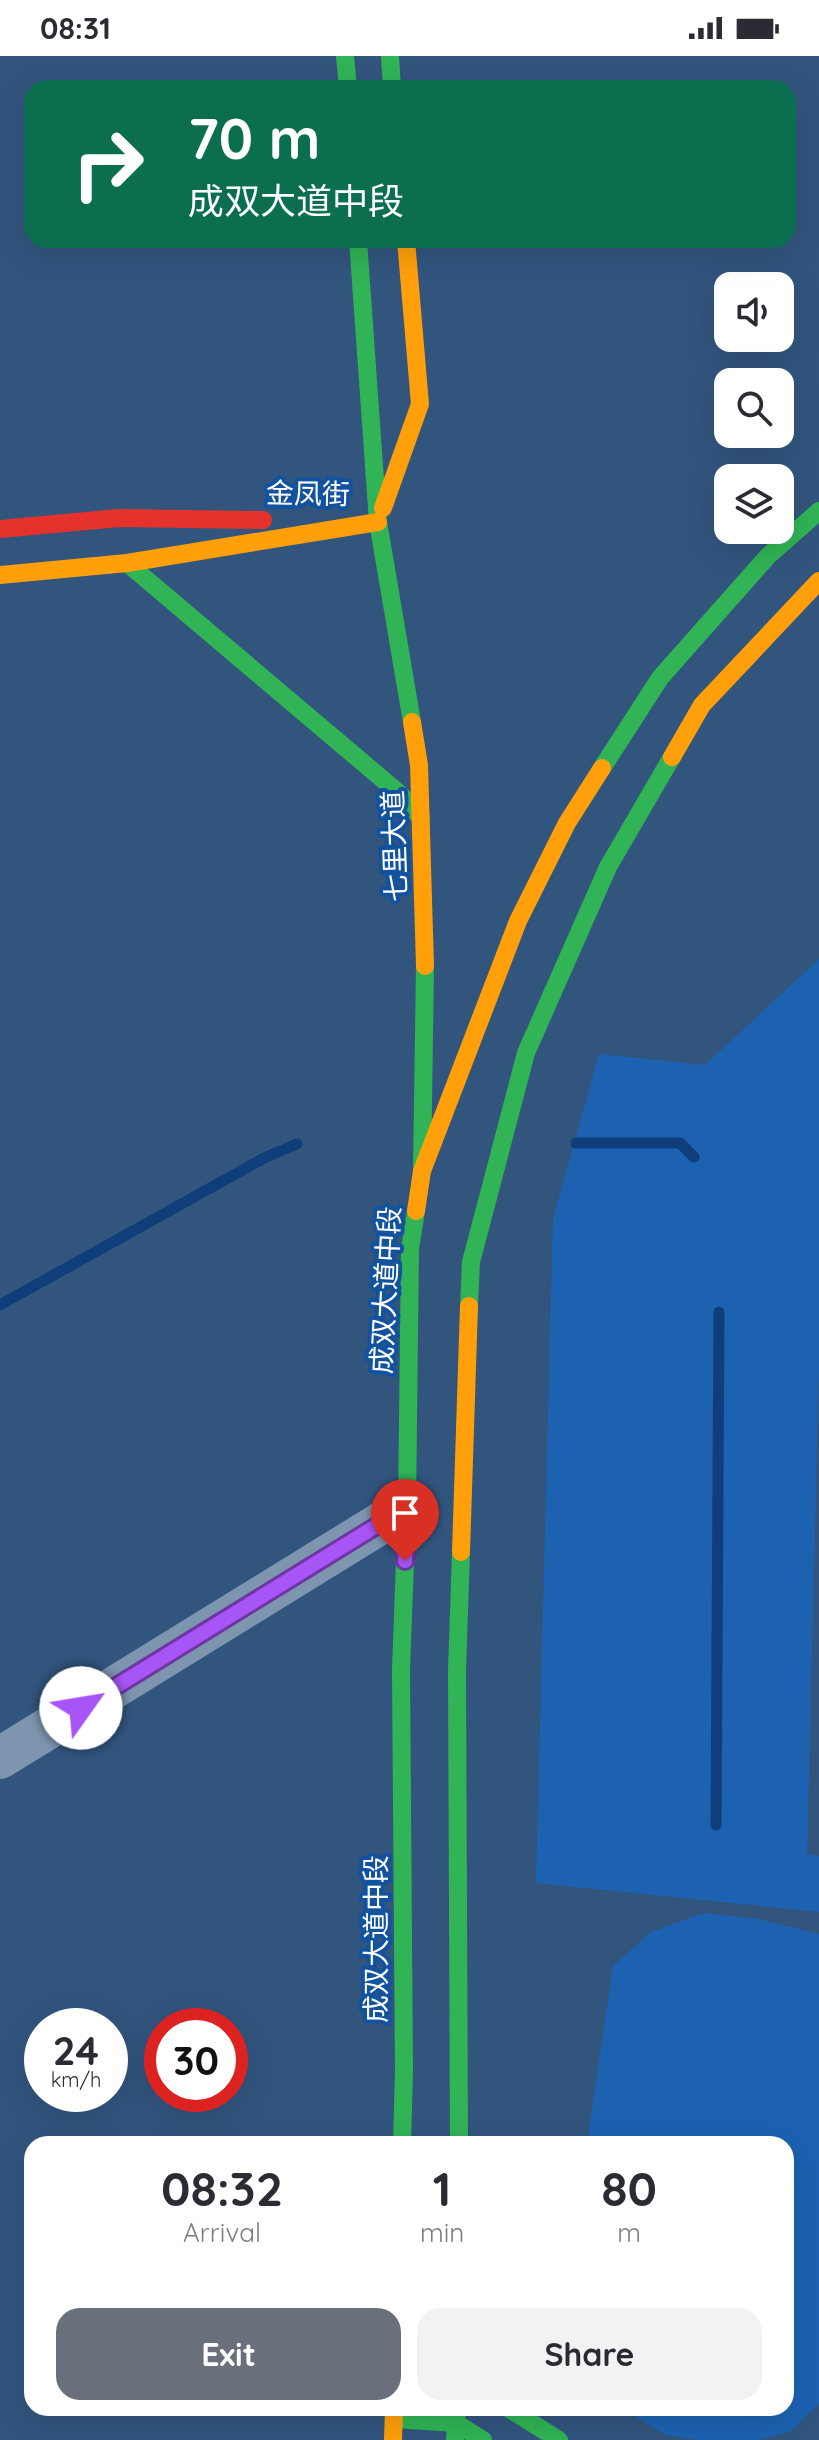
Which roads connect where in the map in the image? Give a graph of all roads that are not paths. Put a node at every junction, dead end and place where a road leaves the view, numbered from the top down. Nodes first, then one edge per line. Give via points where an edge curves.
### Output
1 (345, 56) edge
2 (390, 56) edge
3 (347, 80) edge
4 (392, 80) edge
5 (359, 248) edge
6 (407, 248) edge
7 (819, 511) edge
8 (378, 522) junction
9 (0, 529) edge
10 (127, 563) junction
11 (0, 575) edge
12 (819, 581) edge
13 (421, 818) junction
14 (422, 1171) junction
15 (407, 1507) junction
16 (0, 1758) edge
17 (402, 2136) edge
18 (459, 2136) edge
19 (394, 2416) edge
20 (406, 2416) edge
21 (521, 2416) edge
22 (456, 2424) edge
23 (393, 2440) edge
24 (483, 2440) edge
25 (559, 2440) edge

1 - 3 main road
2 - 4 main road
5 - 8 main road, 七里大道
6 - 8 main road, 七里大道 via 420,404
7 - 14 main road, 成双大道中段 via 768,556 660,678 567,823 518,921
8 - 9 main road, 金凤街 via 119,518
8 - 10 main road, 金凤街
8 - 13 main road, 七里大道 via 419,765
10 - 11 main road, 金凤街
10 - 13 main road via 400,794
12 - 18 main road via 702,705 608,867 526,1053 471,1262 457,1671
13 - 14 main road, 七里大道
14 - 15 main road, 成双大道中段 via 410,1249
15 - 16 street
15 - 17 main road, 成双大道中段 via 401,1670
19 - 23 main road
20 - 22 main road
21 - 25 main road
22 - 24 main road

